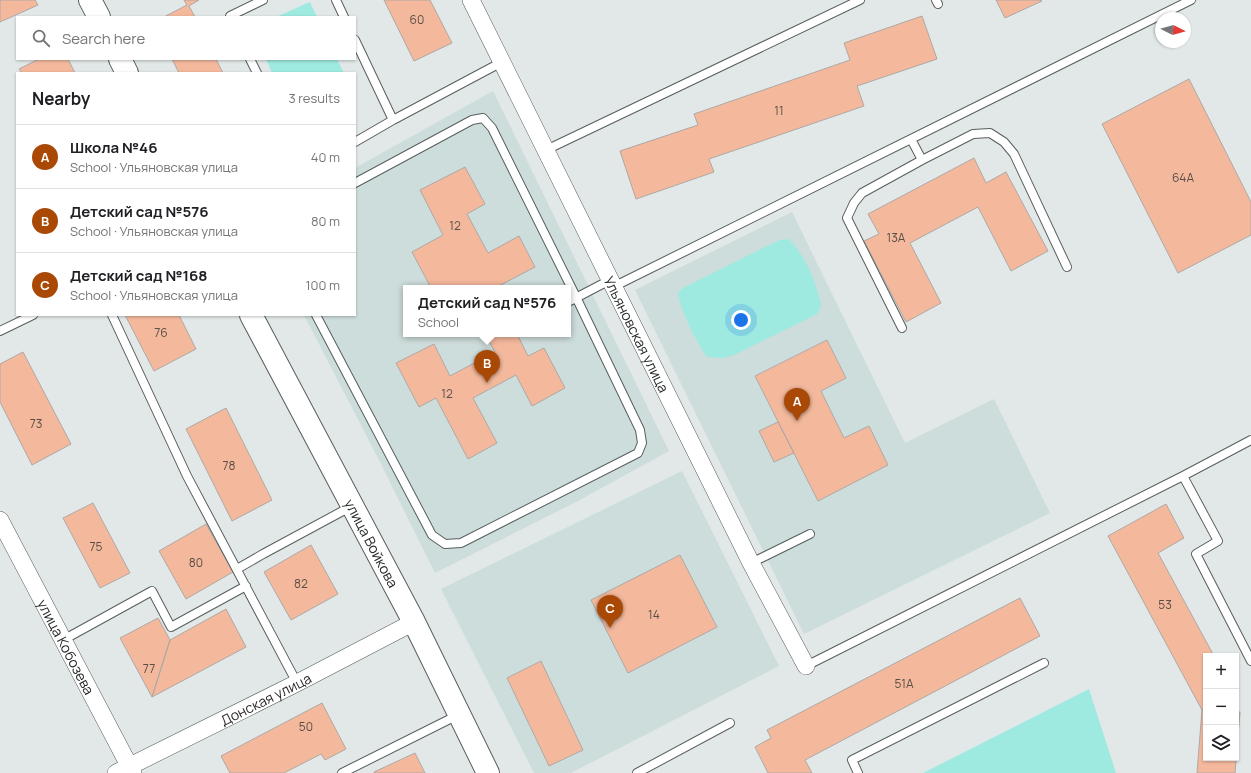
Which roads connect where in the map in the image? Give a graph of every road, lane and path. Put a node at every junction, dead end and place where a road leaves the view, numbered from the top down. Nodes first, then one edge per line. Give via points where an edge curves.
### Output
1 (90, 0) edge
2 (263, 0) edge
3 (336, 0) edge
4 (471, 0) edge
5 (860, 0) edge
6 (1191, 0) edge
7 (98, 16) edge
8 (230, 16) edge
9 (344, 16) edge
10 (356, 42) edge
11 (120, 60) edge
12 (250, 60) edge
13 (502, 62) junction
14 (126, 72) edge
15 (256, 72) edge
16 (393, 120) junction
17 (911, 139) junction
18 (356, 141) edge
19 (546, 150) junction
20 (922, 160) junction
21 (356, 182) edge
22 (1067, 267) dead end
23 (612, 284) junction
24 (570, 285) edge
25 (571, 287) edge
26 (576, 297) junction
27 (571, 300) edge
28 (31, 316) edge
29 (112, 316) edge
30 (252, 316) edge
31 (317, 316) edge
32 (902, 328) dead end
33 (0, 331) edge
34 (1251, 440) edge
35 (1184, 476) junction
36 (353, 506) junction
37 (0, 520) edge
38 (810, 534) dead end
39 (751, 563) junction
40 (237, 569) junction
41 (246, 586) junction
42 (414, 622) junction
43 (63, 640) junction
44 (1251, 661) edge
45 (1044, 663) dead end
46 (806, 666) joint
47 (297, 683) junction
48 (459, 714) junction
49 (730, 723) dead end
50 (126, 771) edge
51 (342, 773) edge
52 (488, 773) edge
53 (637, 773) edge
54 (858, 773) edge

1 - 7 street
2 - 8 lane
3 - 9 lane
4 - 13 street, Ульяновская улица
5 - 19 lane
6 - 17 lane
10 - 16 lane
11 - 14 street
12 - 15 lane
13 - 16 lane
13 - 19 street, Ульяновская улица
16 - 18 lane
17 - 20 lane
17 - 23 lane
19 - 23 street, Ульяновская улица
20 - 22 lane via 973,134 990,133 1004,142 1014,154
20 - 32 lane via 862,193 847,218
21 - 24 lane via 472,120 483,118 492,128
23 - 26 lane
23 - 39 street, Ульяновская улица
25 - 26 lane
26 - 27 lane
26 - 31 lane via 640,430 642,442 638,453 461,543 445,544 432,535
28 - 33 lane
29 - 40 lane via 187,476
30 - 36 street, улица Войкова
34 - 35 lane
35 - 44 lane via 1218,541 1196,554
35 - 46 lane
36 - 40 lane
36 - 42 street, улица Войкова
37 - 43 street, улица Кобозева
38 - 39 lane
39 - 46 street, Ульяновская улица
40 - 41 lane
41 - 43 lane via 171,627 152,591
41 - 47 lane
42 - 47 street, Донская улица
42 - 48 street, улица Войкова
43 - 50 street, улица Кобозева
45 - 54 lane via 852,760
47 - 50 street, Донская улица
48 - 51 lane
48 - 52 street, улица Войкова
49 - 53 lane

